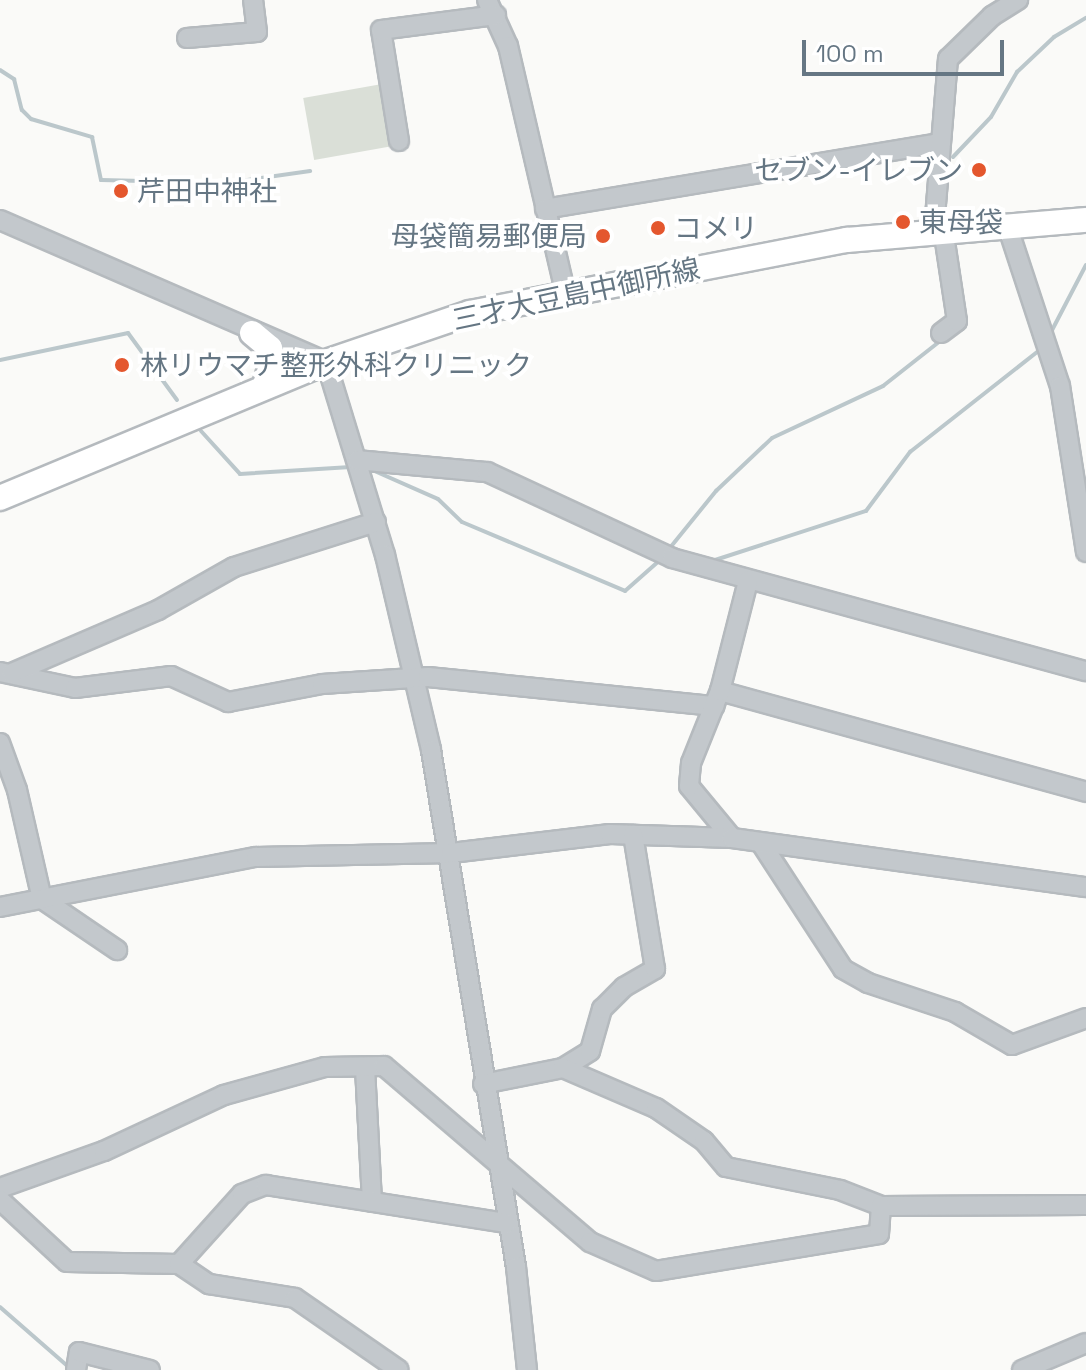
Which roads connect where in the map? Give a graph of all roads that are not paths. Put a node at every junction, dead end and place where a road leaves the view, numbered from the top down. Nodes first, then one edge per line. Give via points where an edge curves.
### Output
1 (253, 0) edge
2 (1018, 0) edge
3 (491, 7) edge
4 (990, 8) edge
5 (187, 38) dead end
6 (399, 141) dead end
7 (941, 143) junction
8 (545, 209) junction
9 (0, 220) edge
10 (1086, 220) edge
11 (1007, 225) junction
12 (939, 229) junction
13 (565, 291) junction
14 (946, 330) dead end
15 (252, 333) junction
16 (326, 362) junction
17 (264, 387) junction
18 (357, 460) junction
19 (0, 498) edge
20 (1083, 511) edge
21 (376, 522) junction
22 (1086, 552) edge
23 (748, 581) junction
24 (1086, 671) edge
25 (6, 673) edge
26 (417, 678) junction
27 (717, 699) junction
28 (0, 743) edge
29 (1086, 792) edge
30 (633, 835) junction
31 (732, 838) junction
32 (761, 843) junction
33 (451, 853) junction
34 (1086, 887) edge
35 (42, 899) junction
36 (0, 907) edge
37 (117, 950) dead end
38 (1086, 1018) edge
39 (365, 1068) junction
40 (563, 1068) junction
41 (483, 1084) junction
42 (496, 1161) junction
43 (0, 1188) edge
44 (0, 1200) edge
45 (372, 1202) junction
46 (1086, 1205) edge
47 (881, 1206) junction
48 (507, 1223) junction
49 (179, 1264) junction
50 (1086, 1343) edge
51 (76, 1369) edge
52 (150, 1370) edge
53 (399, 1370) edge
54 (527, 1370) edge
55 (1022, 1370) edge

1 - 5 street via 257,32
2 - 4 street
3 - 6 street via 381,30
3 - 8 street via 508,46
4 - 7 street via 948,59
7 - 8 street
7 - 12 street
8 - 13 street
9 - 15 street
10 - 11 main road, 三才大豆島中御所線
11 - 12 main road, 三才大豆島中御所線
11 - 20 street via 1060,386
12 - 13 main road, 三才大豆島中御所線 via 847,240
12 - 14 street via 956,305
13 - 16 main road, 三才大豆島中御所線 via 470,313
15 - 16 street
15 - 17 main road via 270,348 273,360
16 - 17 main road, 三才大豆島中御所線
16 - 18 street
17 - 19 main road, 三才大豆島中御所線
18 - 21 street
18 - 23 street via 487,472 666,555
20 - 22 street
21 - 25 street via 234,567 158,610
21 - 26 street
23 - 24 street
23 - 27 street
25 - 26 street via 75,688 171,676 228,702 322,684
26 - 27 street
26 - 33 street
27 - 29 street
27 - 31 street via 691,763 689,786
28 - 35 street via 21,804
30 - 31 street
30 - 33 street
30 - 40 street via 655,969 624,987 602,1009 590,1051
31 - 32 street
32 - 34 street
32 - 38 street via 835,958 868,983 955,1012 1012,1045
33 - 35 street via 256,857
33 - 41 street
35 - 36 street
35 - 37 street
39 - 42 street via 384,1066
39 - 43 street via 325,1067 224,1095 104,1151
39 - 45 street
40 - 41 street
40 - 47 street via 656,1108 704,1141 726,1167 840,1190
41 - 42 street
42 - 47 street via 590,1242 656,1271 879,1234
42 - 48 street
44 - 49 street via 67,1262
45 - 48 street
45 - 49 street via 254,1187
46 - 47 street
48 - 54 street
49 - 53 street via 209,1284 295,1298
50 - 55 street
51 - 52 street via 79,1352

